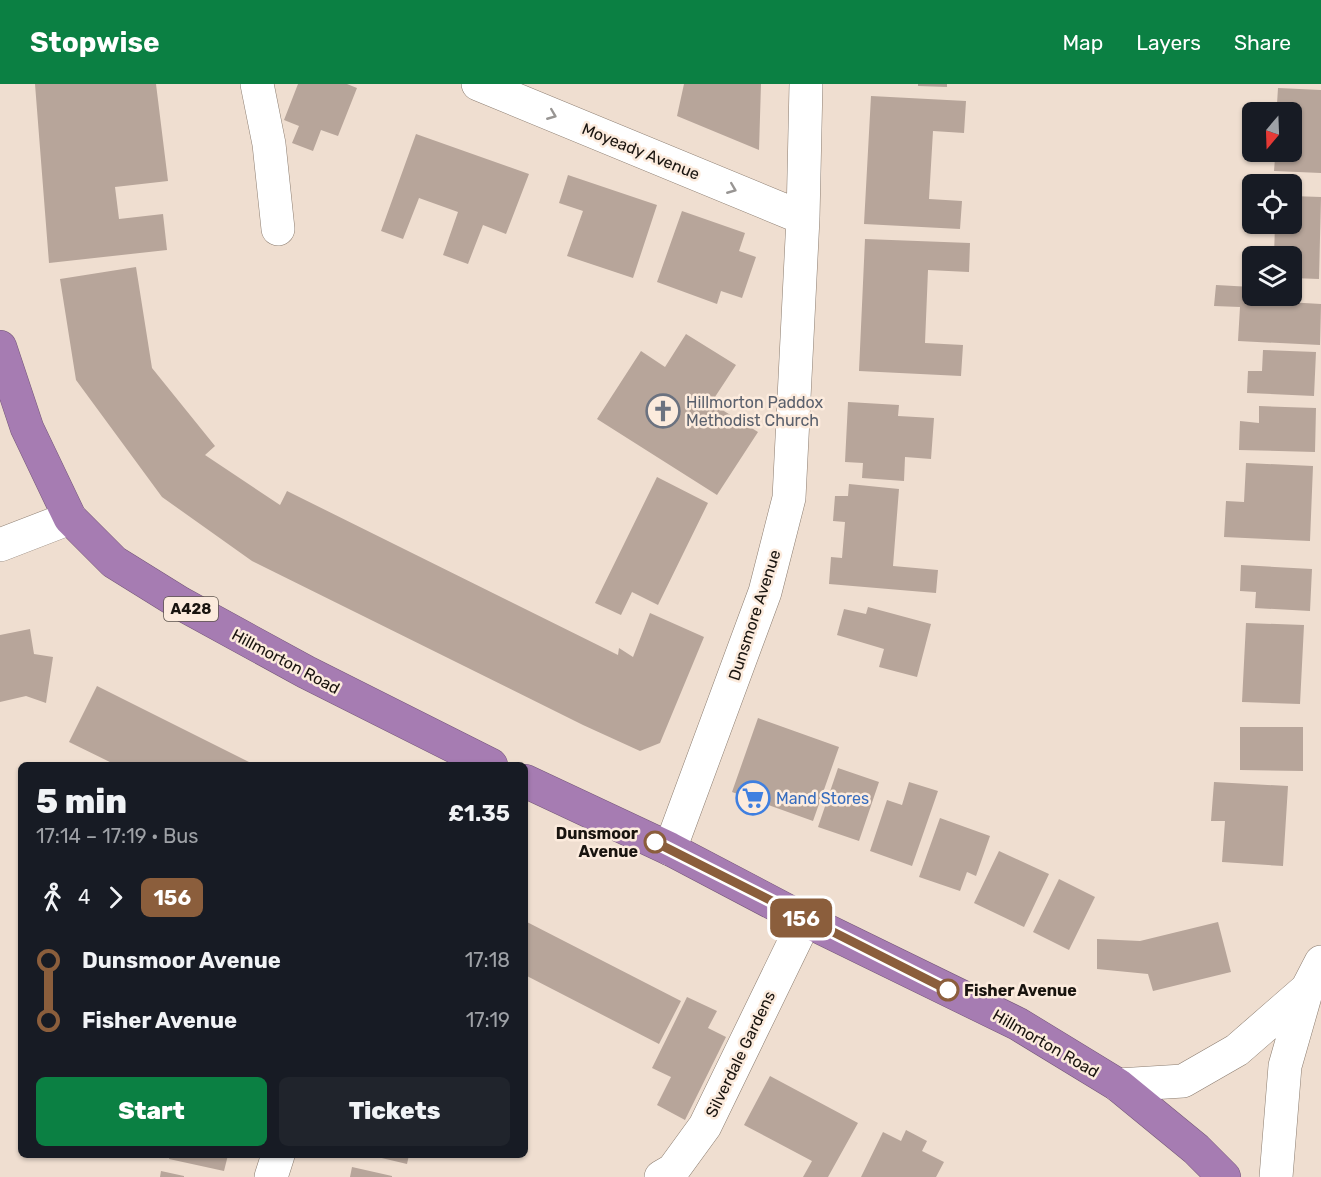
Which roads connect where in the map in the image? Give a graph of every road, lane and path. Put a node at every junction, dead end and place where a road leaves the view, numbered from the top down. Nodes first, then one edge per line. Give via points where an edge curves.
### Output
1 (257, 84) edge
2 (478, 84) edge
3 (806, 84) edge
4 (526, 93) edge
5 (803, 218) junction
6 (278, 229) dead end
7 (0, 347) edge
8 (70, 518) junction
9 (0, 544) edge
10 (448, 756) edge
11 (477, 762) edge
12 (528, 782) edge
13 (670, 849) junction
14 (805, 920) junction
15 (1314, 976) edge
16 (1119, 1085) junction
17 (277, 1158) edge
18 (272, 1177) edge
19 (661, 1177) edge
20 (1224, 1177) edge
21 (1276, 1177) edge

1 - 6 street via 269,144
2 - 4 street, Moyeady Avenue
3 - 5 street, Dunsmore Avenue
4 -> 5 street, Moyeady Avenue
5 - 13 street, Dunsmore Avenue via 789,498 765,592
7 - 8 highway, Hillmorton Road / A428 via 27,428
8 - 9 street
8 - 10 highway, Hillmorton Road / A428 via 114,562
10 - 11 highway, Hillmorton Road / A428
12 - 13 highway, Hillmorton Road
13 - 14 highway, Hillmorton Road
14 - 16 highway, Hillmorton Road via 1018,1024
14 - 19 street, Silverdale Gardens via 705,1126 673,1170
15 - 16 street via 1237,1050 1183,1081
15 - 21 street via 1285,1066
16 - 20 highway, Hillmorton Road
17 - 18 street

